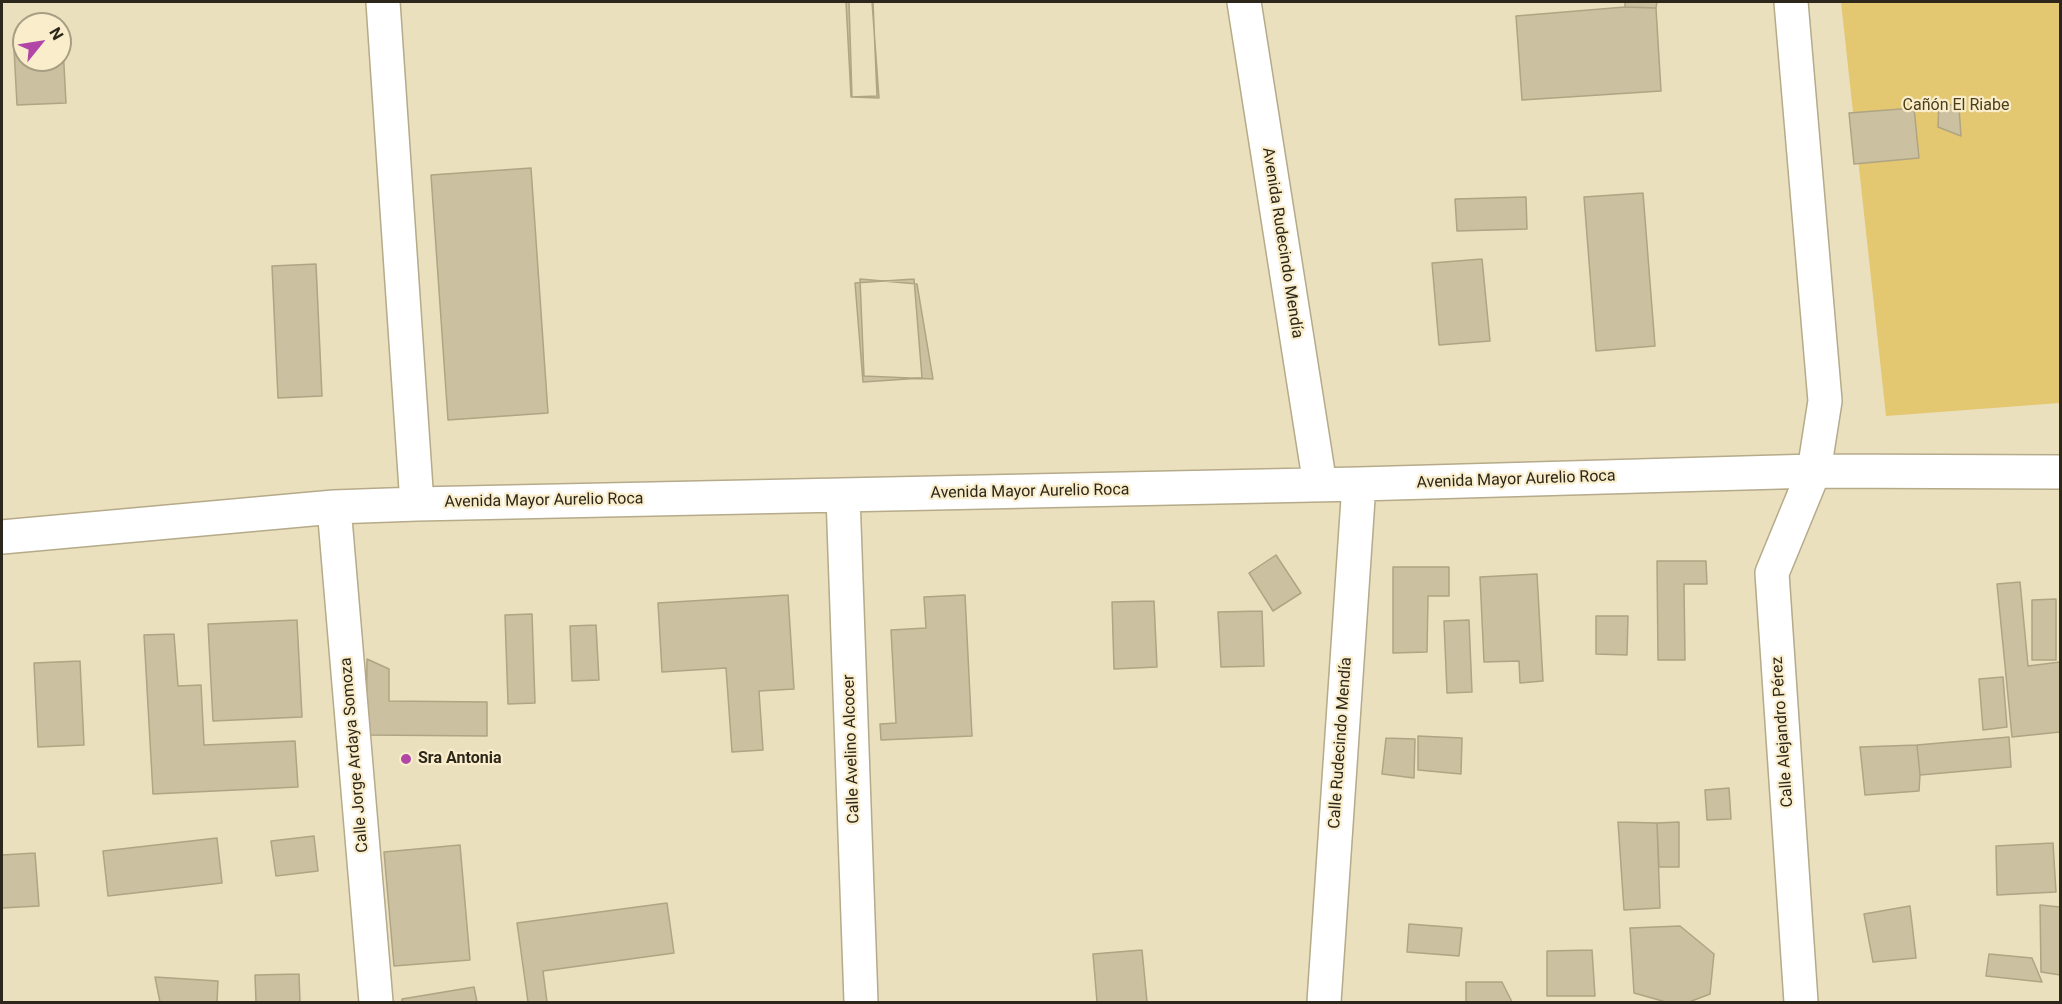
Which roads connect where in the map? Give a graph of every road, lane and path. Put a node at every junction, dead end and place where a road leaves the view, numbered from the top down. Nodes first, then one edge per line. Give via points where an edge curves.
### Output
1 (383, 2) edge
2 (1244, 2) edge
3 (1791, 2) edge
4 (1814, 471) junction
5 (2061, 472) edge
6 (1359, 484) junction
7 (1320, 485) junction
8 (843, 496) junction
9 (417, 504) junction
10 (334, 507) junction
11 (2, 537) edge
12 (376, 1002) edge
13 (861, 1002) edge
14 (1324, 1002) edge
15 (1801, 1002) edge

1 - 9 street
2 - 7 street, Avenida Rudecindo Mendía
3 - 4 street, Calle Alejandro Pérez via 1825,401
4 - 5 street, Avenida Mayor Aurelio Roca
4 - 6 street, Avenida Mayor Aurelio Roca
4 - 15 street, Calle Alejandro Pérez via 1772,573
6 - 7 street, Avenida Mayor Aurelio Roca
6 - 14 street, Calle Rudecindo Mendía
7 - 8 street, Avenida Mayor Aurelio Roca
8 - 9 street, Avenida Mayor Aurelio Roca
8 - 13 street, Calle Avelino Alcocer
9 - 10 street, Avenida Mayor Aurelio Roca
10 - 11 street, Avenida Mayor Aurelio Roca
10 - 12 street, Calle Jorge Ardaya Somoza

